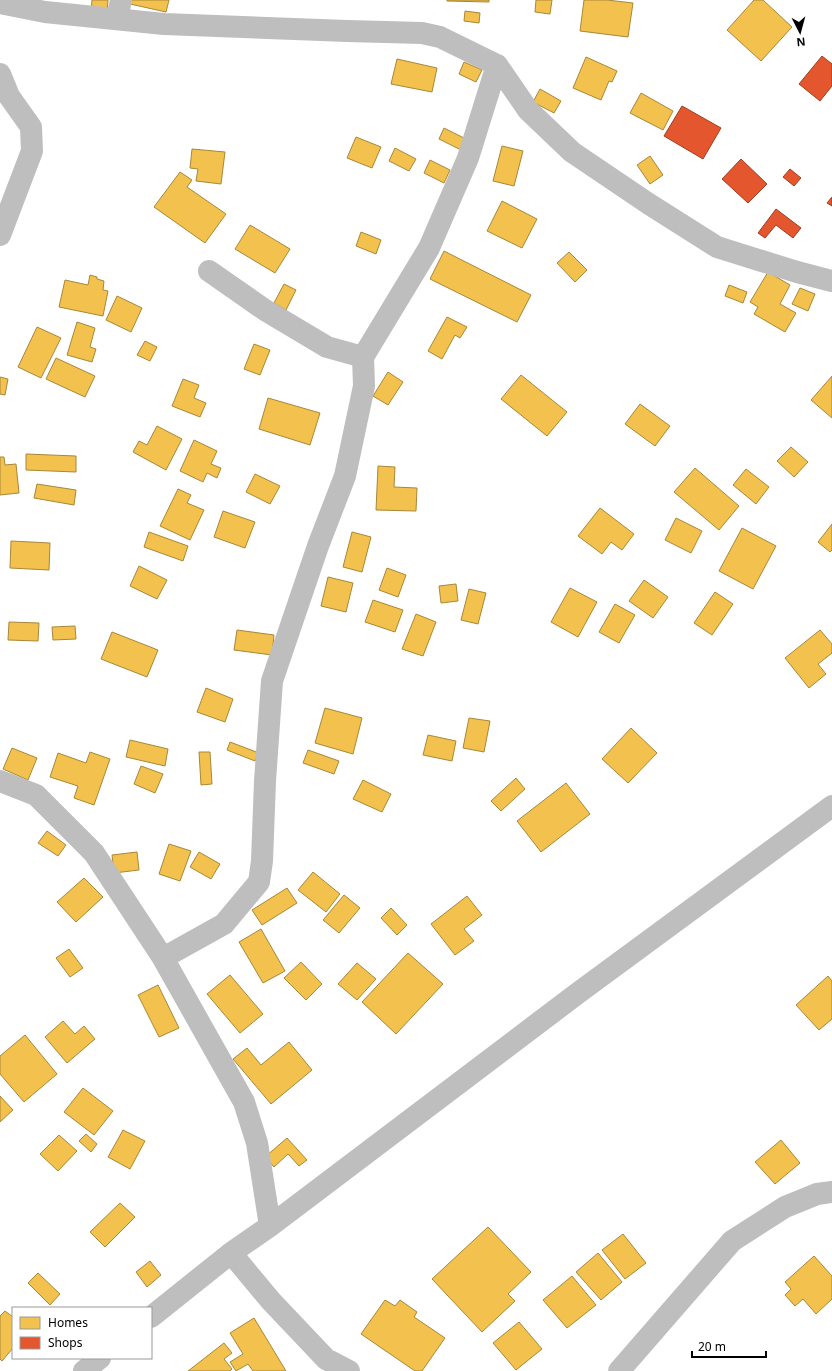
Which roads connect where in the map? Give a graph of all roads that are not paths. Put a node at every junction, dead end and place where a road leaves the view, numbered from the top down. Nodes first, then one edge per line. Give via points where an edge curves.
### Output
1 (0, 3) edge
2 (119, 10) edge
3 (497, 65) junction
4 (0, 74) edge
5 (0, 235) edge
6 (209, 271) dead end
7 (832, 281) edge
8 (364, 357) junction
9 (0, 781) edge
10 (832, 806) edge
11 (163, 958) junction
12 (832, 1192) edge
13 (270, 1226) junction
14 (231, 1253) junction
15 (152, 1316) edge
16 (99, 1359) edge
17 (84, 1371) edge
18 (349, 1371) edge
19 (619, 1371) edge

1 - 2 street via 45,12
2 - 3 street via 164,24 422,33 440,37
3 - 7 street via 528,110 572,152 649,204 717,247
3 - 8 street via 468,158 429,248
4 - 5 street via 8,96 31,127 32,151
6 - 8 street via 265,310 327,347
8 - 11 street via 364,386 345,476 272,681 259,882 224,924
9 - 11 street via 36,795 94,853
10 - 13 street via 578,993
11 - 13 street via 244,1102 257,1143
12 - 19 street via 817,1194 785,1207 732,1241
13 - 14 street
14 - 15 street
14 - 18 street via 271,1301 326,1359
16 - 17 street

